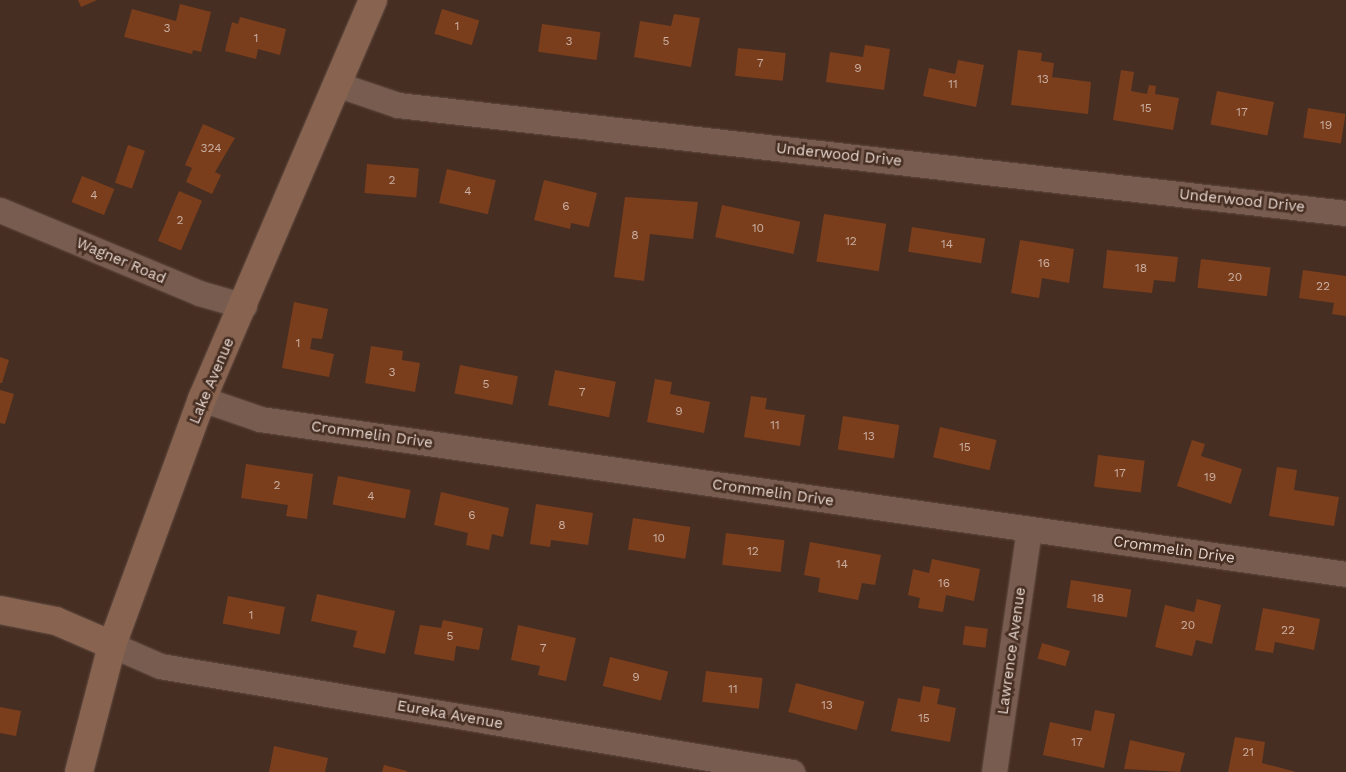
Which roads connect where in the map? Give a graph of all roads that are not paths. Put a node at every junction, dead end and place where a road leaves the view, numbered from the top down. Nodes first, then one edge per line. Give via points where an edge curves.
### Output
1 (367, 2) edge
2 (336, 84) junction
3 (0, 210) edge
4 (1346, 212) edge
5 (244, 306) junction
6 (202, 399) junction
7 (1029, 530) junction
8 (1346, 574) edge
9 (0, 610) edge
10 (112, 645) junction
11 (79, 772) edge
12 (792, 772) edge
13 (994, 772) edge

1 - 2 main road, Lake Avenue
2 - 4 street, Underwood Drive via 398,105
2 - 5 main road, Lake Avenue
3 - 5 street, Wagner Road via 199,293
5 - 6 main road, Lake Avenue
6 - 7 street, Crommelin Drive via 260,419
6 - 10 main road, Lake Avenue
7 - 8 street, Crommelin Drive
7 - 13 street, Lawrence Avenue
9 - 10 main road via 56,621
10 - 11 main road, Lake Avenue
10 - 12 street, Eureka Avenue via 160,666

